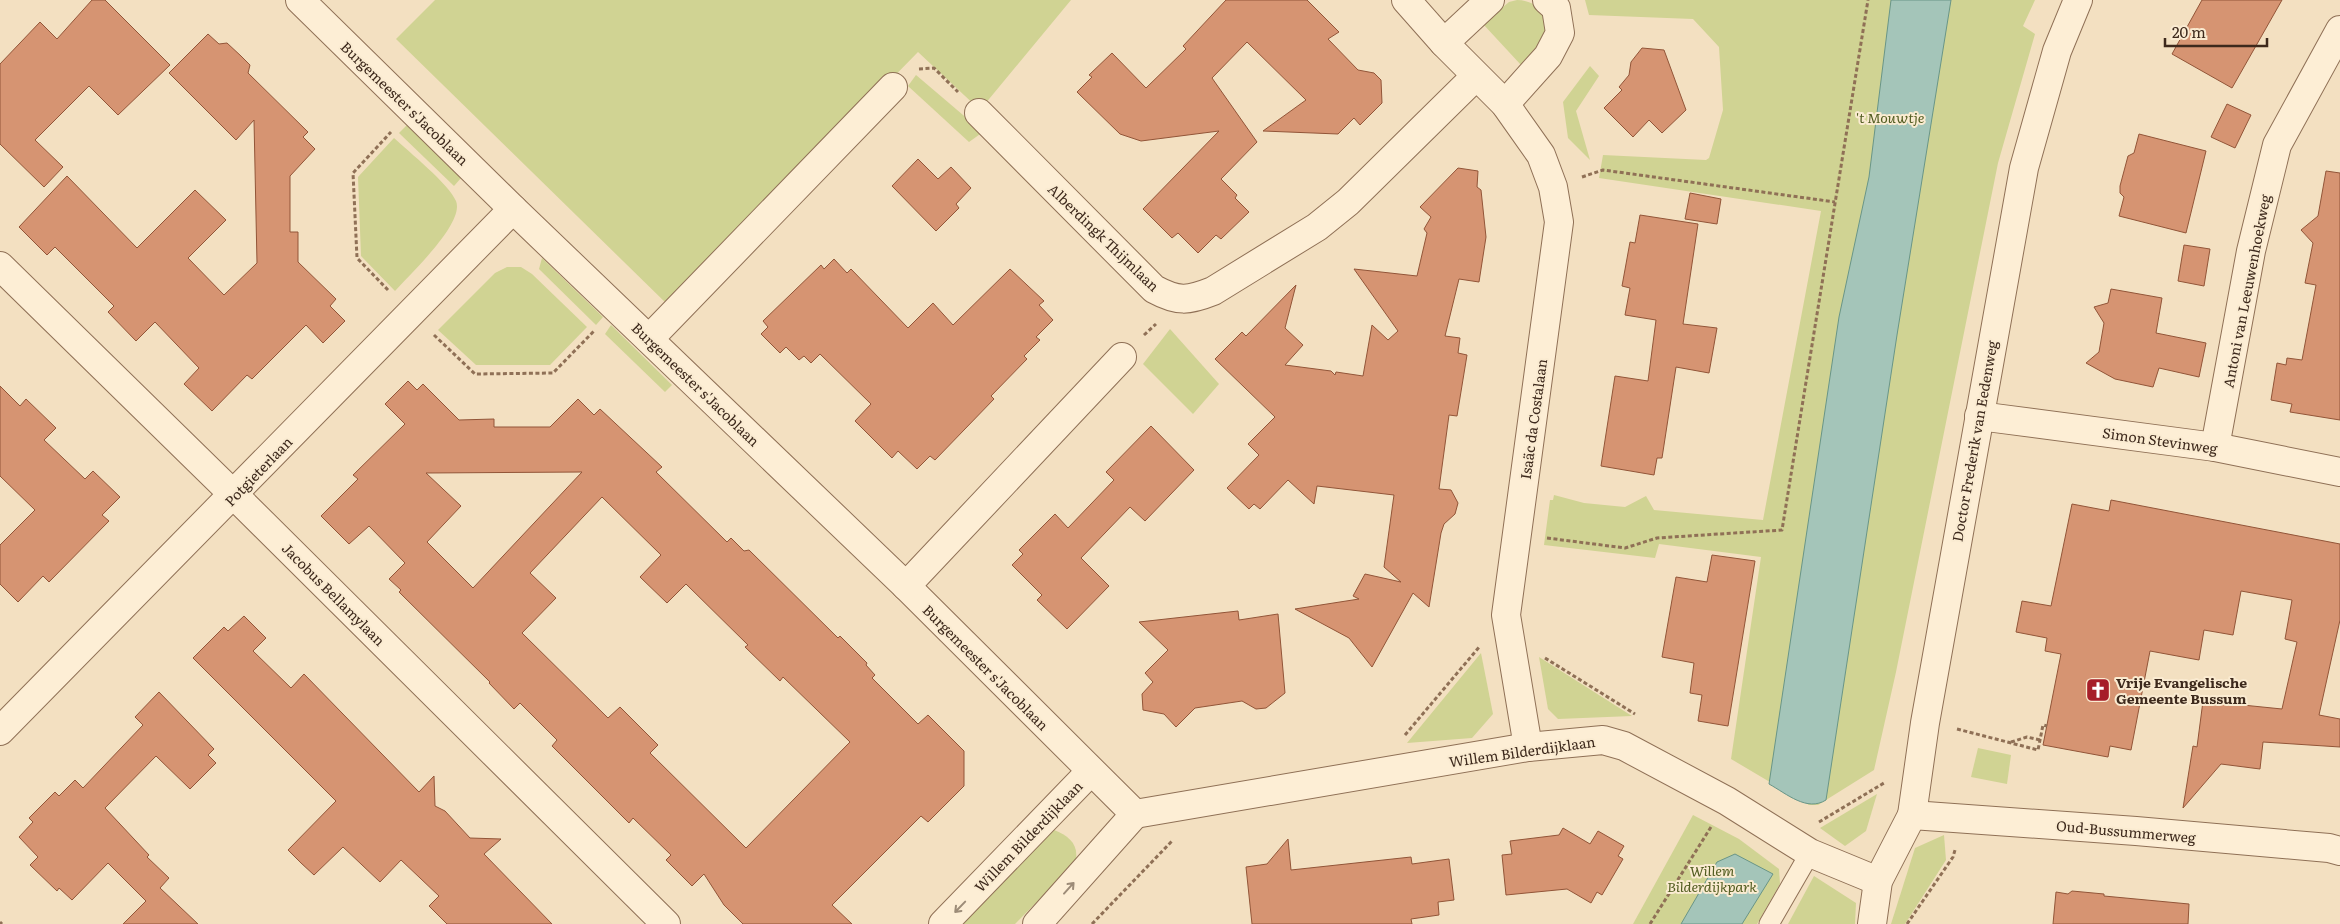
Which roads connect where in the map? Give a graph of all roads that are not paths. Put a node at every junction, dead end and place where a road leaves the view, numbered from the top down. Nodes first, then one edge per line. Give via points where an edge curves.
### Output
1 (300, 0) edge
2 (1406, 0) edge
3 (1490, 0) edge
4 (1547, 0) edge
5 (2078, 0) edge
6 (2340, 30) edge
7 (1444, 43) junction
8 (1476, 76) junction
9 (893, 86) dead end
10 (1505, 104) junction
11 (979, 113) dead end
12 (513, 209) junction
13 (0, 266) edge
14 (649, 339) junction
15 (1122, 357) dead end
16 (1979, 416) junction
17 (2215, 447) junction
18 (2340, 472) edge
19 (234, 495) junction
20 (906, 586) junction
21 (0, 731) edge
22 (1528, 747) junction
23 (1091, 771) junction
24 (1135, 814) junction
25 (1912, 815) junction
26 (1799, 846) junction
27 (2340, 851) edge
28 (1878, 881) junction
29 (666, 924) edge
30 (943, 924) edge
31 (1037, 924) edge
32 (1770, 924) edge
33 (1872, 924) edge

1 - 12 street, Burgemeester s'Jacoblaan
2 - 7 street, Isaäc da Costalaan
3 - 7 street
4 - 10 street via 1556,8 1560,33 1548,56
5 - 16 street, Doctor Frederik van Eedenweg via 2057,51 2024,168
6 - 17 street, Antoni van Leeuwenhoekweg via 2278,145 2251,251
7 - 8 street, Isaäc da Costalaan
8 - 10 street, Isaäc da Costalaan
8 - 11 street, Alberdingk Thijmlaan via 1348,202 1318,227 1213,291 1195,298 1172,299 1154,289
9 - 14 street
10 - 22 street, Isaäc da Costalaan via 1541,155 1553,187 1559,222 1507,625
12 - 14 street, Burgemeester s'Jacoblaan
12 - 19 street, Potgieterlaan
13 - 19 street, Jacobus Bellamylaan
14 - 20 street, Burgemeester s'Jacoblaan
15 - 20 street
16 - 17 street, Simon Stevinweg
16 - 25 street, Doctor Frederik van Eedenweg via 1924,723
17 - 18 street, Simon Stevinweg
19 - 21 street, Potgieterlaan
19 - 29 street, Jacobus Bellamylaan
20 - 23 street, Burgemeester s'Jacoblaan
22 - 24 street, Willem Bilderdijklaan
22 - 26 street, Willem Bilderdijklaan via 1603,740 1624,746 1727,801
23 - 24 street, Willem Bilderdijklaan
23 -> 30 street, Willem Bilderdijklaan
31 -> 24 street
25 - 27 street, Oud-Bussummerweg via 2146,832
25 - 28 street, Doctor Frederik van Eedenweg
26 - 28 street, Willem Bilderdijklaan
26 - 32 lane
28 - 33 street, Doctor Frederik van Eedenweg

